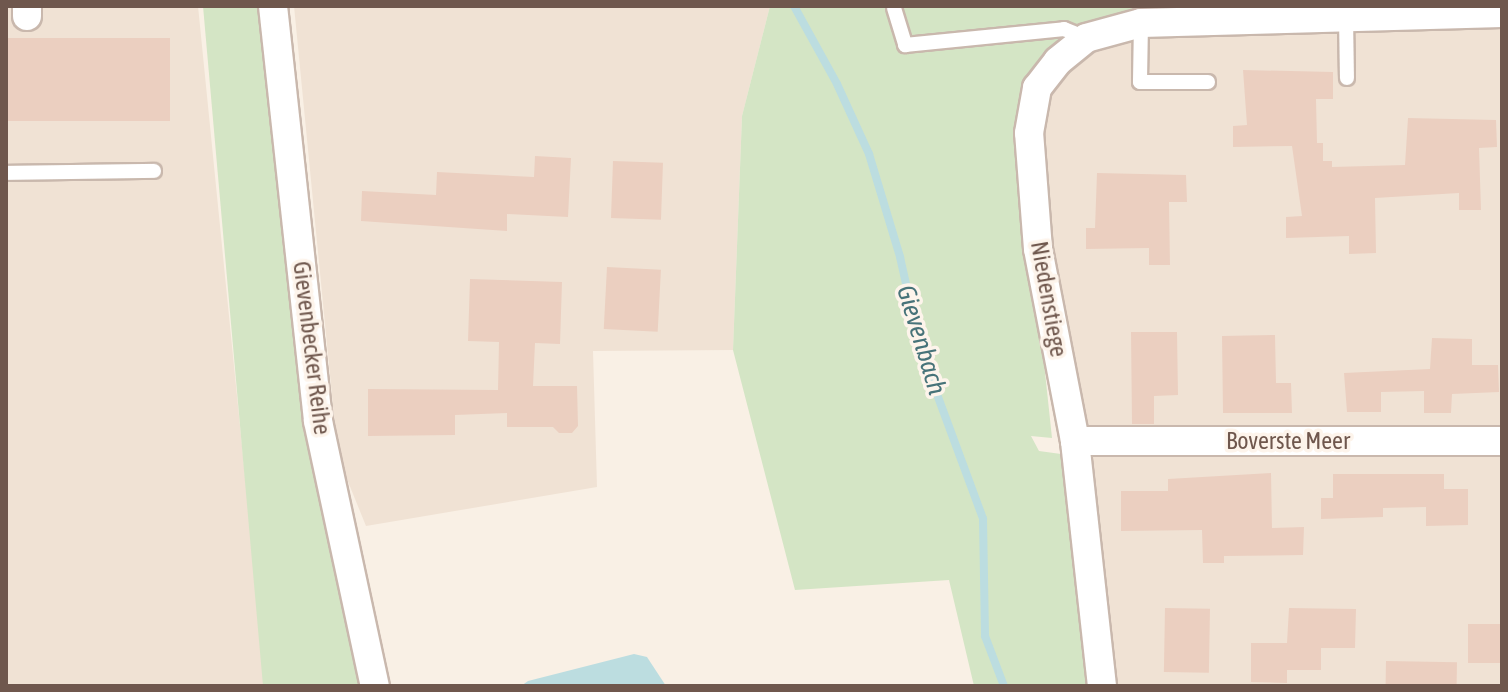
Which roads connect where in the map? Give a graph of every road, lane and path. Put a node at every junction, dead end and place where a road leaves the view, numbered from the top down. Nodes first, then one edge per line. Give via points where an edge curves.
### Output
1 (273, 6) edge
2 (894, 8) edge
3 (1389, 11) edge
4 (1191, 13) edge
5 (1502, 13) edge
6 (1346, 17) junction
7 (1141, 23) junction
8 (1086, 38) junction
9 (1347, 78) dead end
10 (1208, 82) dead end
11 (154, 171) dead end
12 (6, 173) edge
13 (1075, 441) junction
14 (1502, 441) edge
15 (375, 686) edge
16 (1102, 686) edge

1 - 15 street, Gievenbecker Reihe via 318,421
2 - 8 lane via 905,45 1064,29
3 - 5 street, Niedenstiege
3 - 6 street, Niedenstiege
4 - 6 street, Niedenstiege
4 - 7 street, Niedenstiege
6 - 9 lane
7 - 8 street, Niedenstiege
7 - 10 lane via 1140,82
8 - 13 street, Niedenstiege via 1037,88 1029,133 1038,249
11 - 12 lane
13 - 14 street, Boverste Meer
13 - 16 street, Niedenstiege

